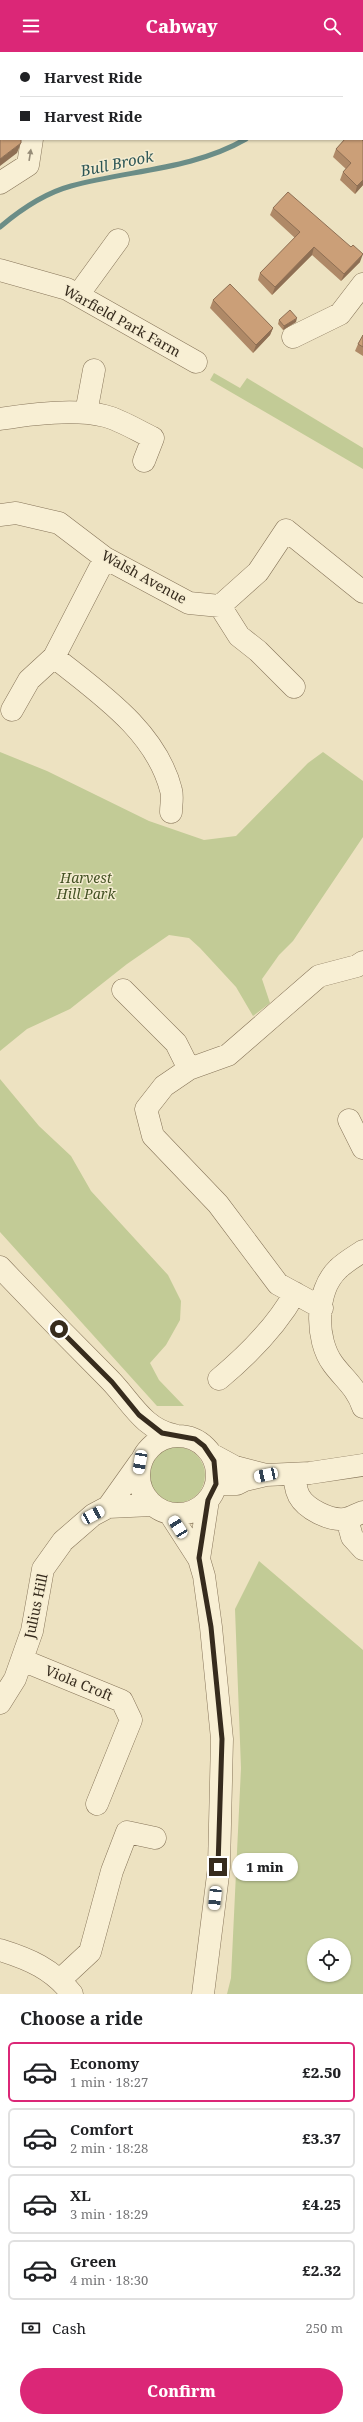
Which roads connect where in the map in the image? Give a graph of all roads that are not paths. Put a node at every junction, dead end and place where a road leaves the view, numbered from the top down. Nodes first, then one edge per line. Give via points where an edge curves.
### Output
1 (32, 140) edge
2 (0, 183) edge
3 (118, 240) dead end
4 (0, 270) edge
5 (363, 284) edge
6 (78, 295) junction
7 (293, 337) dead end
8 (196, 362) dead end
9 (94, 370) dead end
10 (86, 413) junction
11 (0, 419) edge
12 (144, 461) dead end
13 (0, 515) edge
14 (105, 558) junction
15 (363, 592) edge
16 (220, 606) junction
17 (54, 657) junction
18 (294, 687) dead end
19 (12, 710) dead end
20 (171, 812) dead end
21 (361, 968) edge
22 (123, 990) dead end
23 (189, 1069) junction
24 (349, 1120) dead end
25 (363, 1148) edge
26 (363, 1251) edge
27 (0, 1267) edge
28 (295, 1293) junction
29 (322, 1308) junction
30 (220, 1380) dead end
31 (125, 1400) junction
32 (363, 1407) edge
33 (174, 1435) junction
34 (211, 1454) junction
35 (142, 1458) junction
36 (363, 1465) edge
37 (295, 1474) junction
38 (266, 1475) junction
39 (212, 1492) junction
40 (108, 1507) junction
41 (161, 1509) junction
42 (355, 1515) edge
43 (363, 1549) edge
44 (199, 1558) junction
45 (22, 1660) junction
46 (0, 1703) edge
47 (97, 1804) dead end
48 (155, 1838) dead end
49 (0, 1950) edge
50 (66, 1987) edge
51 (203, 1994) edge

2 -> 1 street via 28,165
3 - 6 street
4 - 6 street, Warfield Park Farm via 67,289
5 - 7 street via 340,314
6 - 8 street, Warfield Park Farm
9 - 10 street
10 - 11 street via 23,415
10 - 12 street via 106,416 153,438
13 - 14 street, Walsh Avenue via 16,513 59,523
14 - 16 street, Walsh Avenue via 189,603
14 - 17 street
15 - 16 street via 286,530 258,572
16 - 18 street via 239,636
17 - 19 street via 29,680
17 - 20 street via 118,708 148,744 163,769 172,792
21 - 23 street via 319,976 228,1055
22 - 23 street via 176,1044
23 - 28 street via 164,1086 146,1109 153,1136 218,1204 278,1284
24 - 25 street
26 - 29 street via 337,1270 327,1286
27 - 31 street via 112,1382
28 - 29 street
28 - 30 street via 284,1313 268,1332
29 - 32 street via 319,1322 321,1342 333,1364 354,1386
31 - 33 street via 162,1433
31 - 35 street
33 - 34 street via 195,1439
33 - 35 street via 152,1444
34 - 38 street via 235,1467
34 - 39 street via 216,1469
35 - 40 street, Julius Hill
35 - 41 street via 138,1474 144,1496
36 - 37 street
37 - 38 street
37 - 42 street via 295,1486 300,1497 322,1515 336,1519
38 - 39 street
39 - 41 street via 191,1512
39 - 44 street
40 - 41 street, Julius Hill
40 - 45 street, Julius Hill via 93,1515 63,1541 43,1569 32,1631
41 - 44 street
42 - 43 street via 352,1537
44 - 51 street via 211,1627 222,1739 218,1867
45 - 46 street, Julius Hill via 10,1689
45 - 47 street, Viola Croft via 122,1701 131,1720
48 - 50 street via 127,1832 112,1871 90,1952
49 - 50 street via 30,1959

